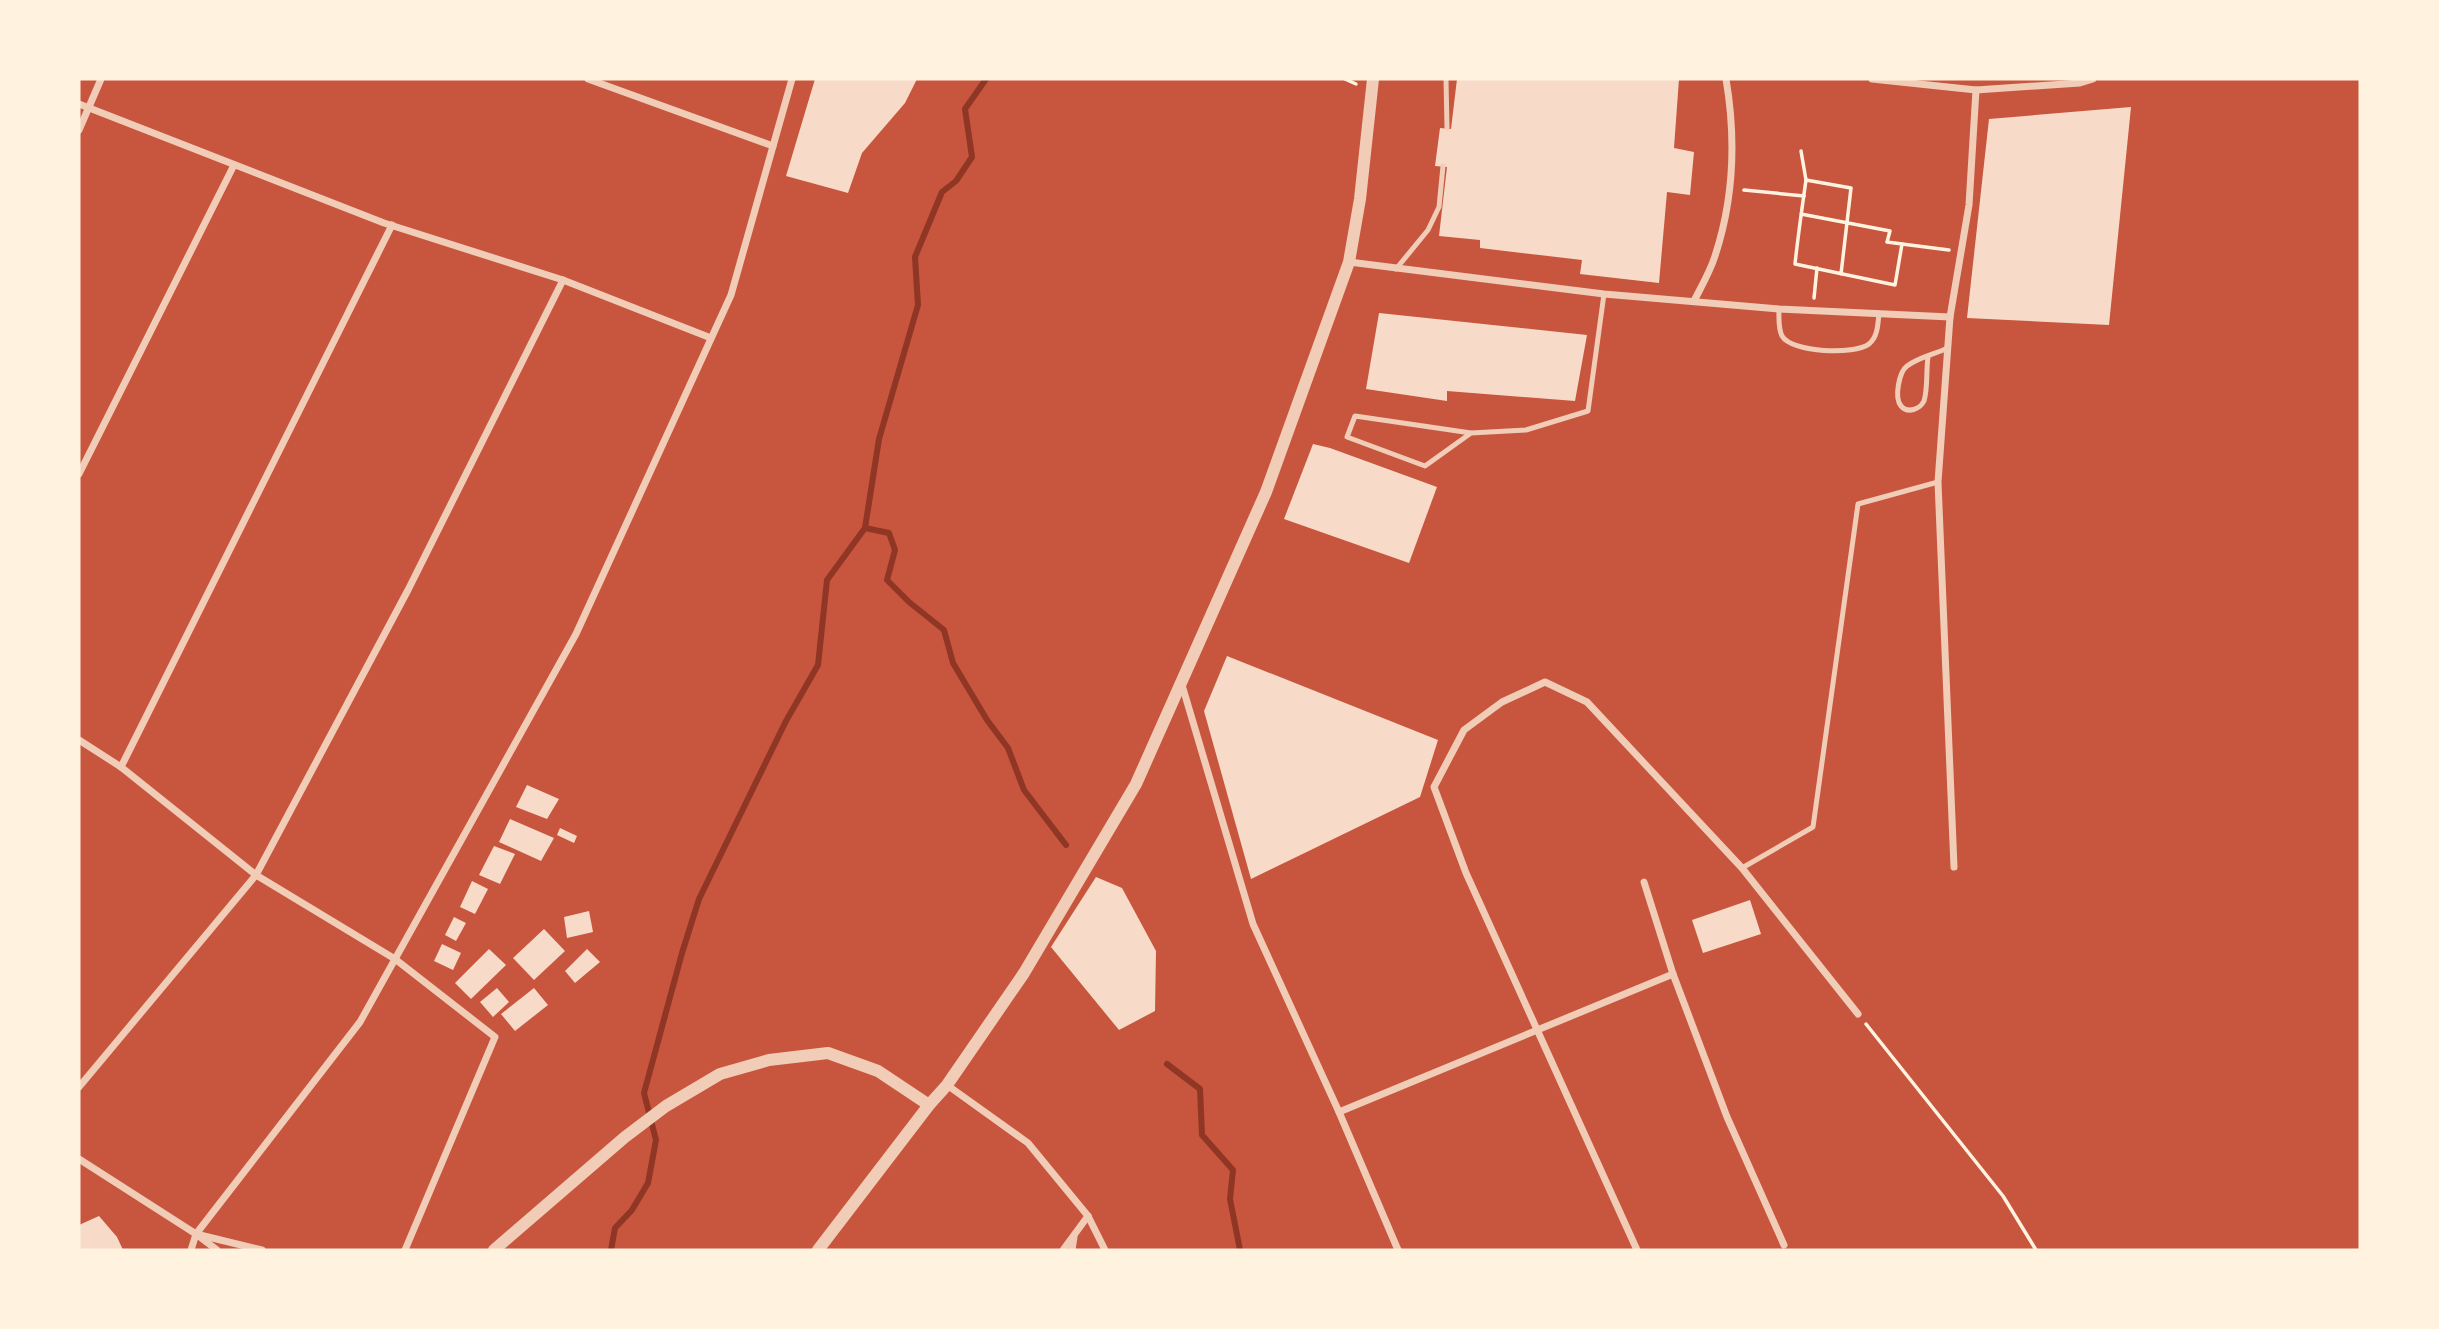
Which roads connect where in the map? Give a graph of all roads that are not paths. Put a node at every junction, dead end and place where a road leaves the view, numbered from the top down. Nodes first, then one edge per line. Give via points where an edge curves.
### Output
1 (101, 79) edge
2 (590, 79) edge
3 (792, 79) edge
4 (1373, 79) edge
5 (1446, 79) edge
6 (1726, 79) edge
7 (1872, 79) edge
8 (2093, 79) edge
9 (1976, 90) junction
10 (79, 104) edge
11 (89, 110) junction
12 (1447, 128) dead end
13 (79, 130) edge
14 (773, 146) junction
15 (234, 166) junction
16 (1443, 166) dead end
17 (392, 225) junction
18 (1349, 262) junction
19 (1396, 269) junction
20 (563, 279) junction
21 (1604, 294) junction
22 (1695, 301) junction
23 (1779, 309) junction
24 (1879, 313) junction
25 (1950, 317) junction
26 (711, 338) junction
27 (1948, 348) junction
28 (1928, 357) junction
29 (1471, 433) junction
30 (79, 474) edge
31 (1938, 482) junction
32 (1181, 681) junction
33 (79, 740) edge
34 (121, 767) junction
35 (1954, 867) dead end
36 (1742, 868) junction
37 (256, 875) junction
38 (1644, 882) dead end
39 (395, 959) junction
40 (1673, 974) junction
41 (1858, 1014) road end
42 (1538, 1029) junction
43 (947, 1085) junction
44 (79, 1087) edge
45 (929, 1105) junction
46 (1339, 1112) junction
47 (79, 1159) edge
48 (1088, 1216) junction
49 (196, 1234) junction
50 (1074, 1236) junction
51 (1784, 1245) dead end
52 (191, 1250) edge
53 (217, 1250) edge
54 (262, 1250) edge
55 (405, 1250) edge
56 (494, 1250) edge
57 (818, 1250) edge
58 (1063, 1250) edge
59 (1072, 1250) edge
60 (1105, 1250) edge
61 (1398, 1250) edge
62 (1637, 1250) edge

1 - 11 street
2 - 14 street
3 - 14 street
4 - 18 street
5 - 12 lane
6 - 22 street via 1733,120 1731,189 1715,257
7 - 9 street
8 - 9 street
9 - 25 street via 1969,205
10 - 11 street
11 - 13 street
11 - 15 street
14 - 26 street via 731,295
15 - 17 street
15 - 30 street
16 - 19 lane via 1439,207 1428,230
17 - 20 street
17 - 34 street
18 - 19 street
18 - 32 street via 1266,492
19 - 21 street
20 - 26 street
20 - 37 street via 408,590
21 - 22 street
21 - 29 lane via 1588,411 1526,430
22 - 23 street
23 - 24 street
23 - 24 lane via 1783,337 1792,345 1857,351 1871,342
24 - 25 street
25 - 27 street
26 - 39 street via 576,634
27 - 28 lane
27 - 31 street
28 - 28 lane via 1905,367 1899,375 1900,406 1910,411 1923,402
29 - 29 lane via 1355,416 1347,438 1424,466
31 - 35 street
31 - 36 lane via 1858,504 1813,827
32 - 43 street via 1136,784 1024,973
32 - 46 street via 1253,925
33 - 34 street
34 - 37 street
36 - 41 street
36 - 42 street via 1587,702 1545,682 1502,702 1464,730 1434,787 1466,873
37 - 39 street
37 - 44 street
38 - 40 street
39 - 49 street via 360,1022
39 - 55 street via 495,1037
40 - 42 street
40 - 51 street via 1727,1117
42 - 46 street
42 - 62 street
43 - 45 street
43 - 48 street via 1028,1143
45 - 56 street via 878,1071 828,1053 769,1060 720,1073 625,1137
45 - 57 street
46 - 61 street
47 - 49 street
48 - 50 street
48 - 60 street
49 - 52 street
49 - 53 street
49 - 54 street
50 - 58 street
50 - 59 street

